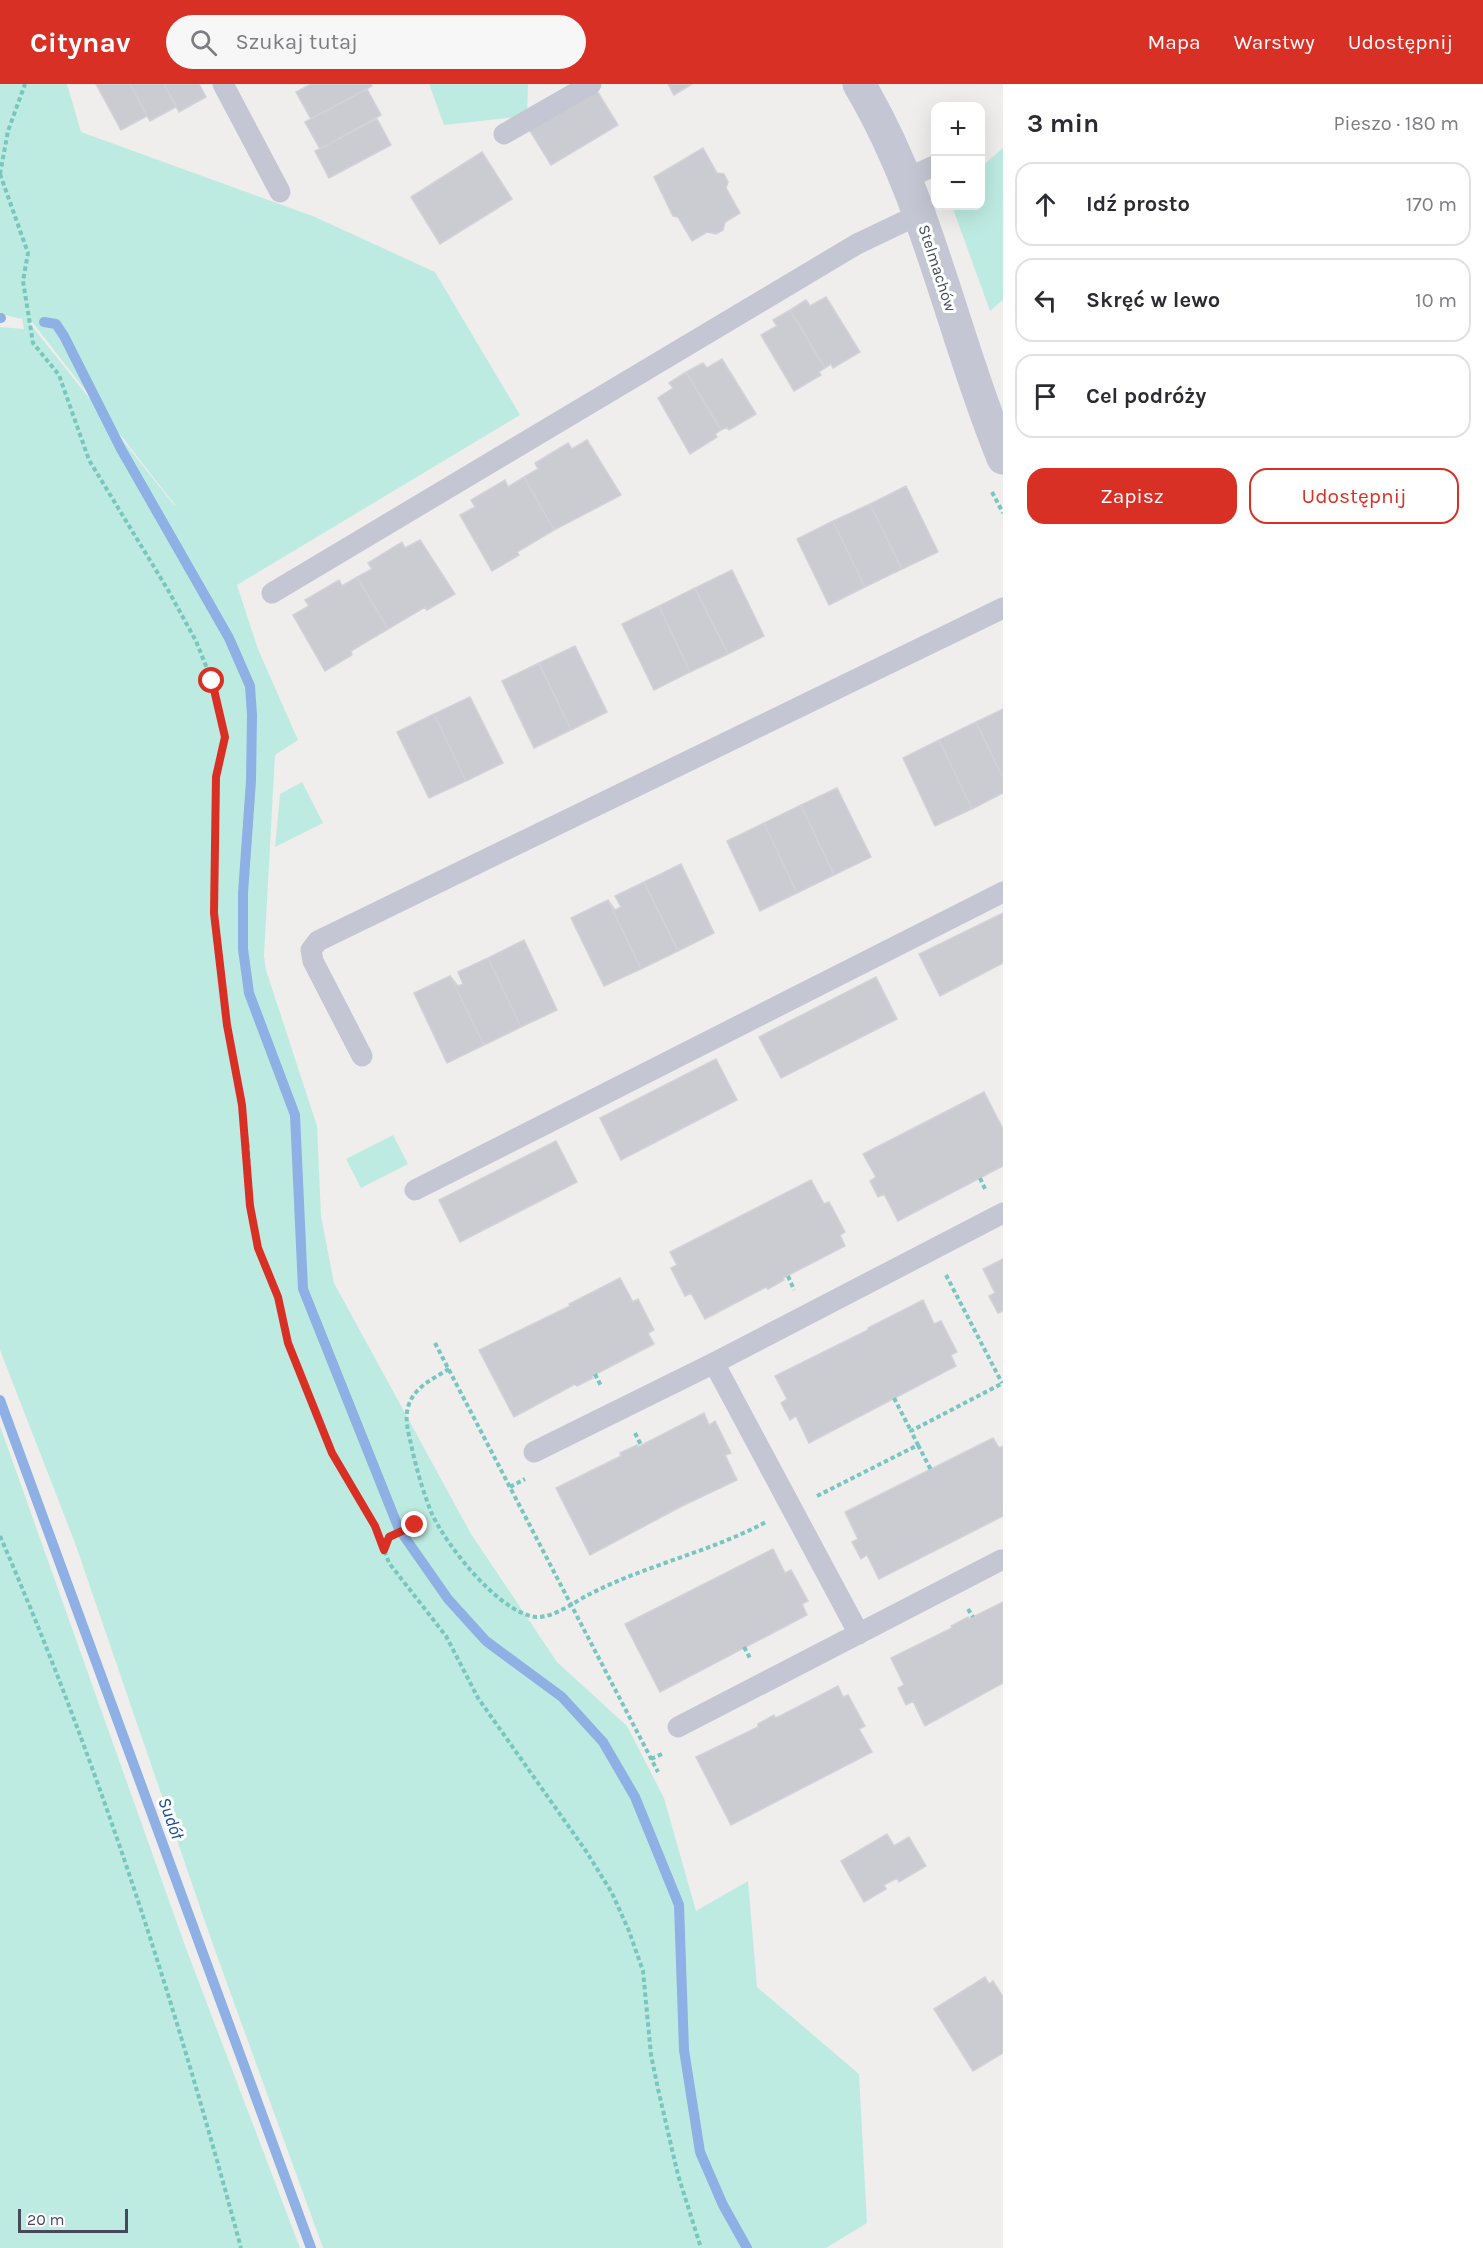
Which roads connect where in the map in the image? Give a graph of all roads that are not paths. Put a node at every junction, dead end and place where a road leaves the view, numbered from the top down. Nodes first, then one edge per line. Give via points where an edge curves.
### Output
1 (223, 84) edge
2 (591, 84) edge
3 (859, 84) edge
4 (504, 134) dead end
5 (280, 192) dead end
6 (920, 214) junction
7 (1003, 458) edge
8 (272, 592) dead end
9 (1003, 608) edge
10 (1003, 892) edge
11 (362, 1056) dead end
12 (415, 1190) dead end
13 (1003, 1213) edge
14 (714, 1363) junction
15 (534, 1452) dead end
16 (1001, 1560) dead end
17 (859, 1634) junction
18 (678, 1727) dead end

1 - 5 lane
2 - 4 lane
3 - 6 street, Stelmachów via 920,173
6 - 7 street, Stelmachów
6 - 8 lane via 857,244
9 - 11 lane via 318,941 311,950 313,961
10 - 12 lane
13 - 14 lane
14 - 15 lane
14 - 17 lane
16 - 17 lane
17 - 18 lane

